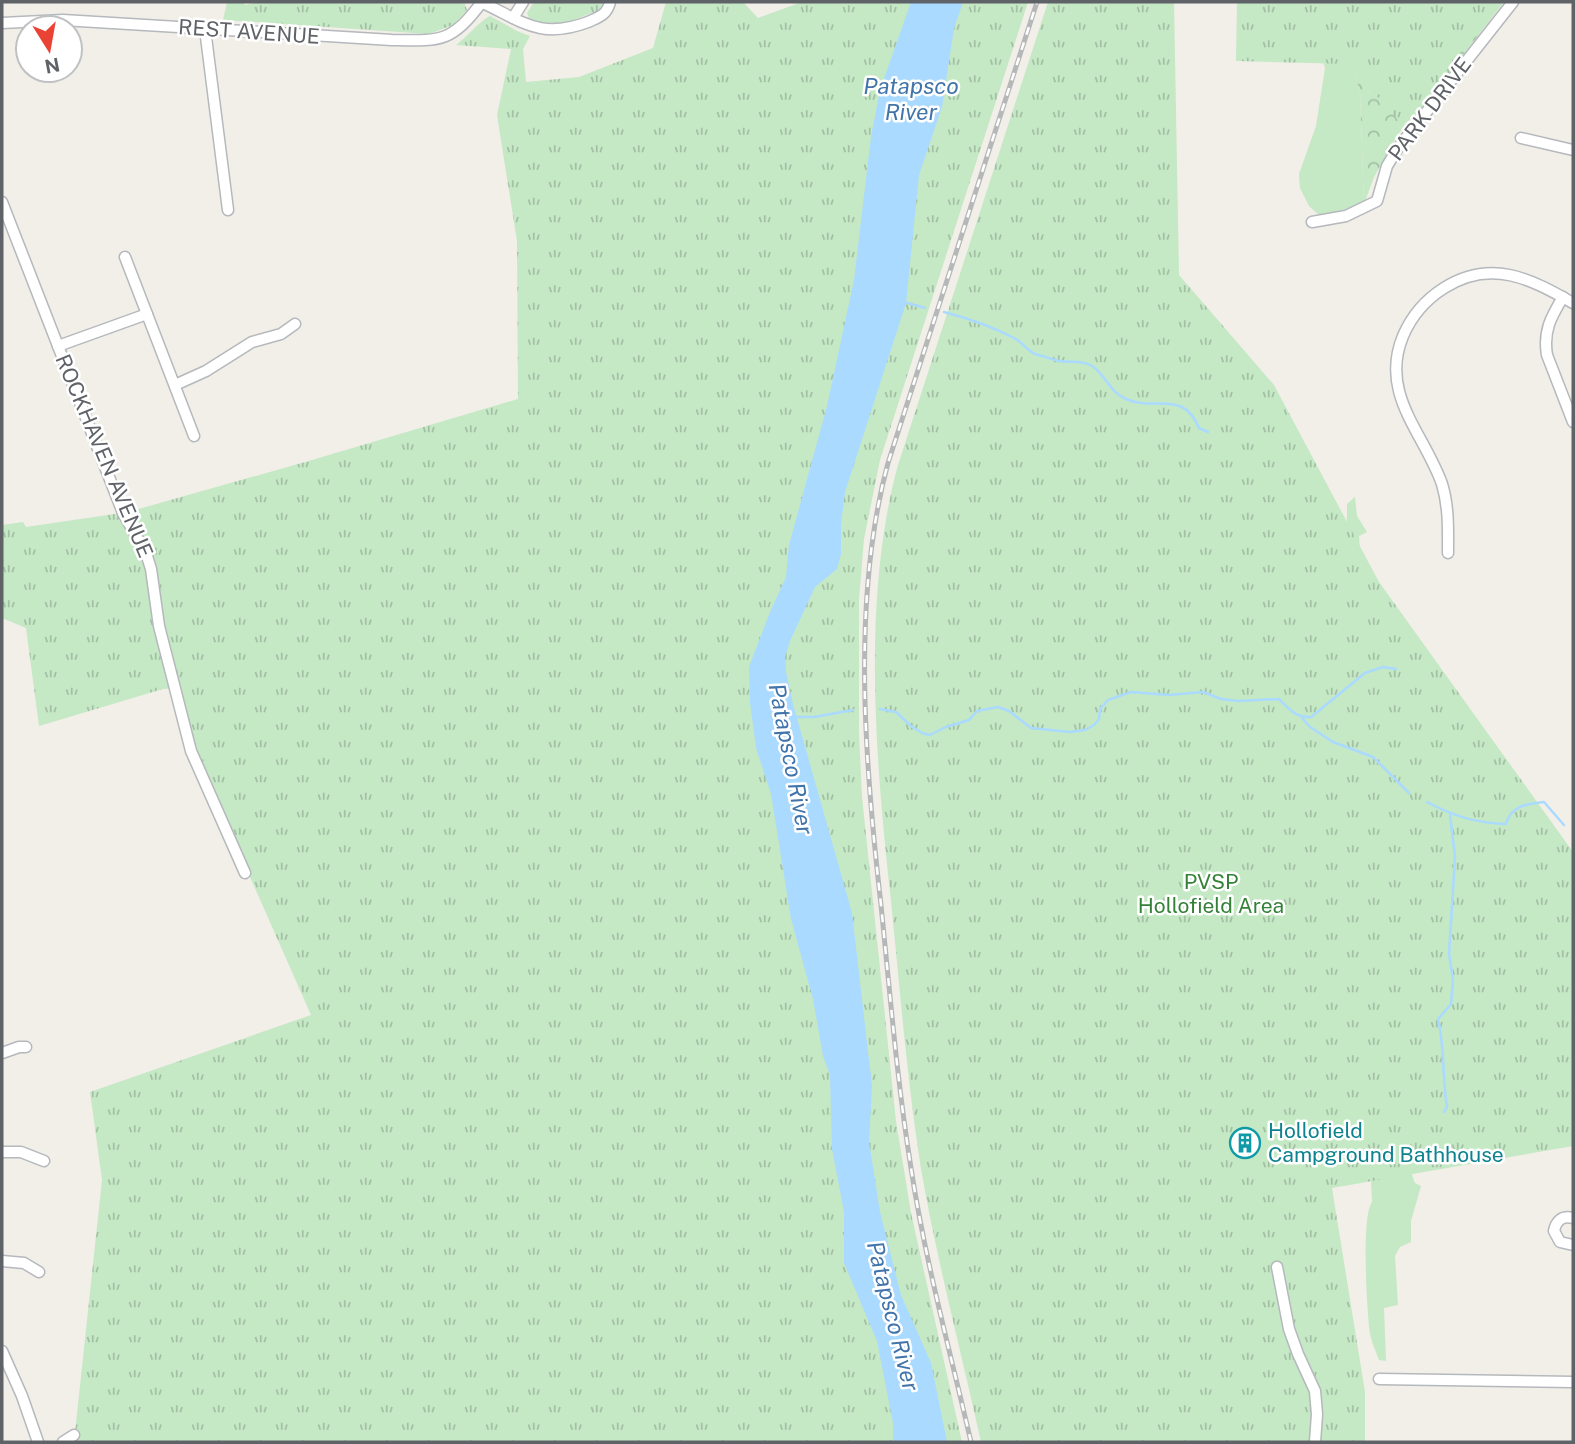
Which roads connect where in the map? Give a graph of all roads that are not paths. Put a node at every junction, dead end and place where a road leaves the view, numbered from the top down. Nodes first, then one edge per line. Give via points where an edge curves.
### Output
1 (481, 2) edge
2 (523, 2) edge
3 (610, 2) edge
4 (1513, 2) edge
5 (513, 18) junction
6 (2, 23) edge
7 (205, 29) junction
8 (1521, 138) dead end
9 (1573, 150) edge
10 (2, 202) edge
11 (228, 210) dead end
12 (1312, 222) dead end
13 (125, 257) dead end
14 (1563, 297) junction
15 (1573, 303) edge
16 (147, 314) junction
17 (295, 324) dead end
18 (58, 346) junction
19 (175, 385) junction
20 (1573, 422) edge
21 (194, 436) dead end
22 (1447, 553) dead end
23 (245, 873) dead end
24 (26, 1047) dead end
25 (2, 1053) edge
26 (2, 1152) edge
27 (44, 1161) dead end
28 (1573, 1218) edge
29 (1573, 1245) edge
30 (2, 1261) edge
31 (1277, 1267) dead end
32 (39, 1272) dead end
33 (2, 1351) edge
34 (1379, 1379) dead end
35 (1573, 1382) edge
36 (74, 1435) dead end
37 (38, 1442) edge
38 (62, 1442) edge
39 (1315, 1442) edge

1 - 5 street
1 - 7 street, REST AVENUE via 460,29 430,41
2 - 5 street
3 - 5 street via 601,17 571,28 536,28
4 - 12 street, PARK DRIVE via 1398,148 1387,166 1377,201 1346,216
6 - 7 street, REST AVENUE via 63,20
7 - 11 street
8 - 9 street
10 - 18 street, ROCKHAVEN AVENUE
13 - 16 street
14 - 15 street
14 - 20 street via 1547,326 1545,344
14 - 22 street via 1526,278 1479,275 1432,296 1407,326 1396,354 1396,383 1442,485 1448,515
16 - 18 street
16 - 19 street
17 - 19 street
18 - 23 street, ROCKHAVEN AVENUE via 123,513 146,553 159,626 191,751
19 - 21 street
24 - 25 street
26 - 27 street via 21,1152
28 - 29 street via 1566,1217 1554,1231 1560,1242
30 - 32 street via 24,1263
31 - 39 street via 1289,1329 1315,1391
33 - 37 street
34 - 35 street
36 - 38 street

